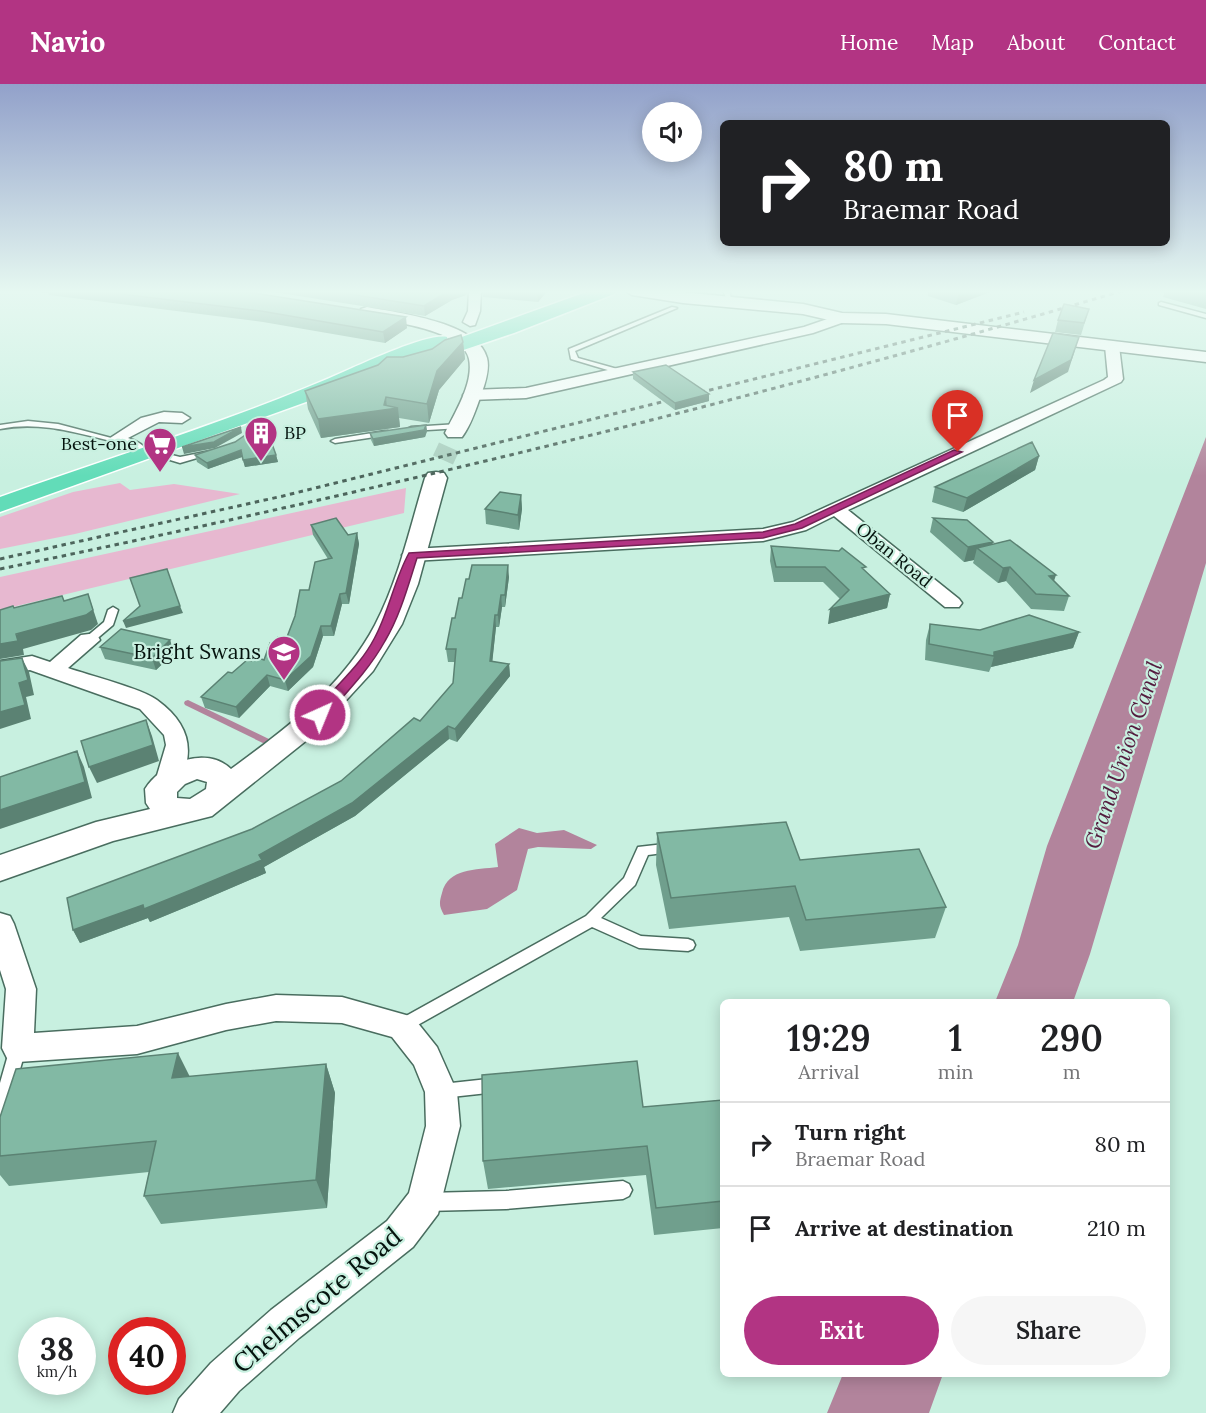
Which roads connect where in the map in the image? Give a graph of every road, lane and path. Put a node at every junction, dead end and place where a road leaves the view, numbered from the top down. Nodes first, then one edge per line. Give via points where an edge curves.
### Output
1 (417, 352) edge
2 (475, 352) edge
3 (572, 352) edge
4 (708, 352) edge
5 (1113, 352) edge
6 (1163, 352) edge
7 (1206, 357) edge
8 (618, 372) junction
9 (471, 396) junction
10 (182, 418) dead end
11 (400, 422) dead end
12 (0, 427) edge
13 (427, 427) junction
14 (404, 430) edge
15 (392, 432) edge
16 (115, 440) junction
17 (334, 441) dead end
18 (220, 449) edge
19 (448, 451) junction
20 (146, 453) junction
21 (2, 503) edge
22 (835, 508) junction
23 (412, 555) junction
24 (952, 603) dead end
25 (113, 610) dead end
26 (89, 640) joint
27 (0, 668) edge
28 (53, 670) junction
29 (178, 745) junction
30 (212, 777) junction
31 (164, 786) junction
32 (186, 812) junction
33 (108, 830) junction
34 (688, 847) edge
35 (0, 868) edge
36 (591, 920) junction
37 (0, 924) edge
38 (688, 945) dead end
39 (402, 1026) junction
40 (18, 1048) junction
41 (509, 1084) edge
42 (441, 1092) junction
43 (0, 1112) edge
44 (623, 1190) dead end
45 (425, 1202) junction
46 (193, 1413) edge

1 - 20 highway via 249,421
2 - 9 street via 478,360
3 - 8 lane via 575,359
4 - 8 street
5 - 22 street via 1117,372 1116,379 1109,383
6 - 7 street
8 - 9 street via 526,393
9 - 19 street
10 - 16 street via 157,416
11 - 13 lane
12 - 16 lane via 36,423
13 - 14 lane
13 - 19 lane
15 - 17 lane
16 - 20 street
18 - 20 lane via 187,460
19 - 23 street
20 - 21 highway
22 - 23 street via 799,526 763,535
22 - 24 street, Oban Road
23 - 30 street via 380,641 332,703 271,755
25 - 26 lane via 109,623
26 - 28 street
27 - 28 street via 32,663
28 - 29 street via 148,704 175,733
29 - 30 street
29 - 31 street
30 - 31 street via 183,772
30 - 32 street via 207,806
31 - 32 street via 162,803
31 - 33 street
32 - 33 street
33 - 35 street
34 - 36 lane via 643,850 630,881
36 - 38 lane via 639,942
36 - 39 lane
37 - 40 street via 21,989
39 - 40 street via 342,1010 276,1008 137,1040
39 - 42 street, Chelmscote Road via 426,1056
40 - 43 lane
41 - 42 lane
42 - 45 street, Chelmscote Road via 443,1126
44 - 45 lane
45 - 46 street, Chelmscote Road via 400,1234 285,1324 225,1377

